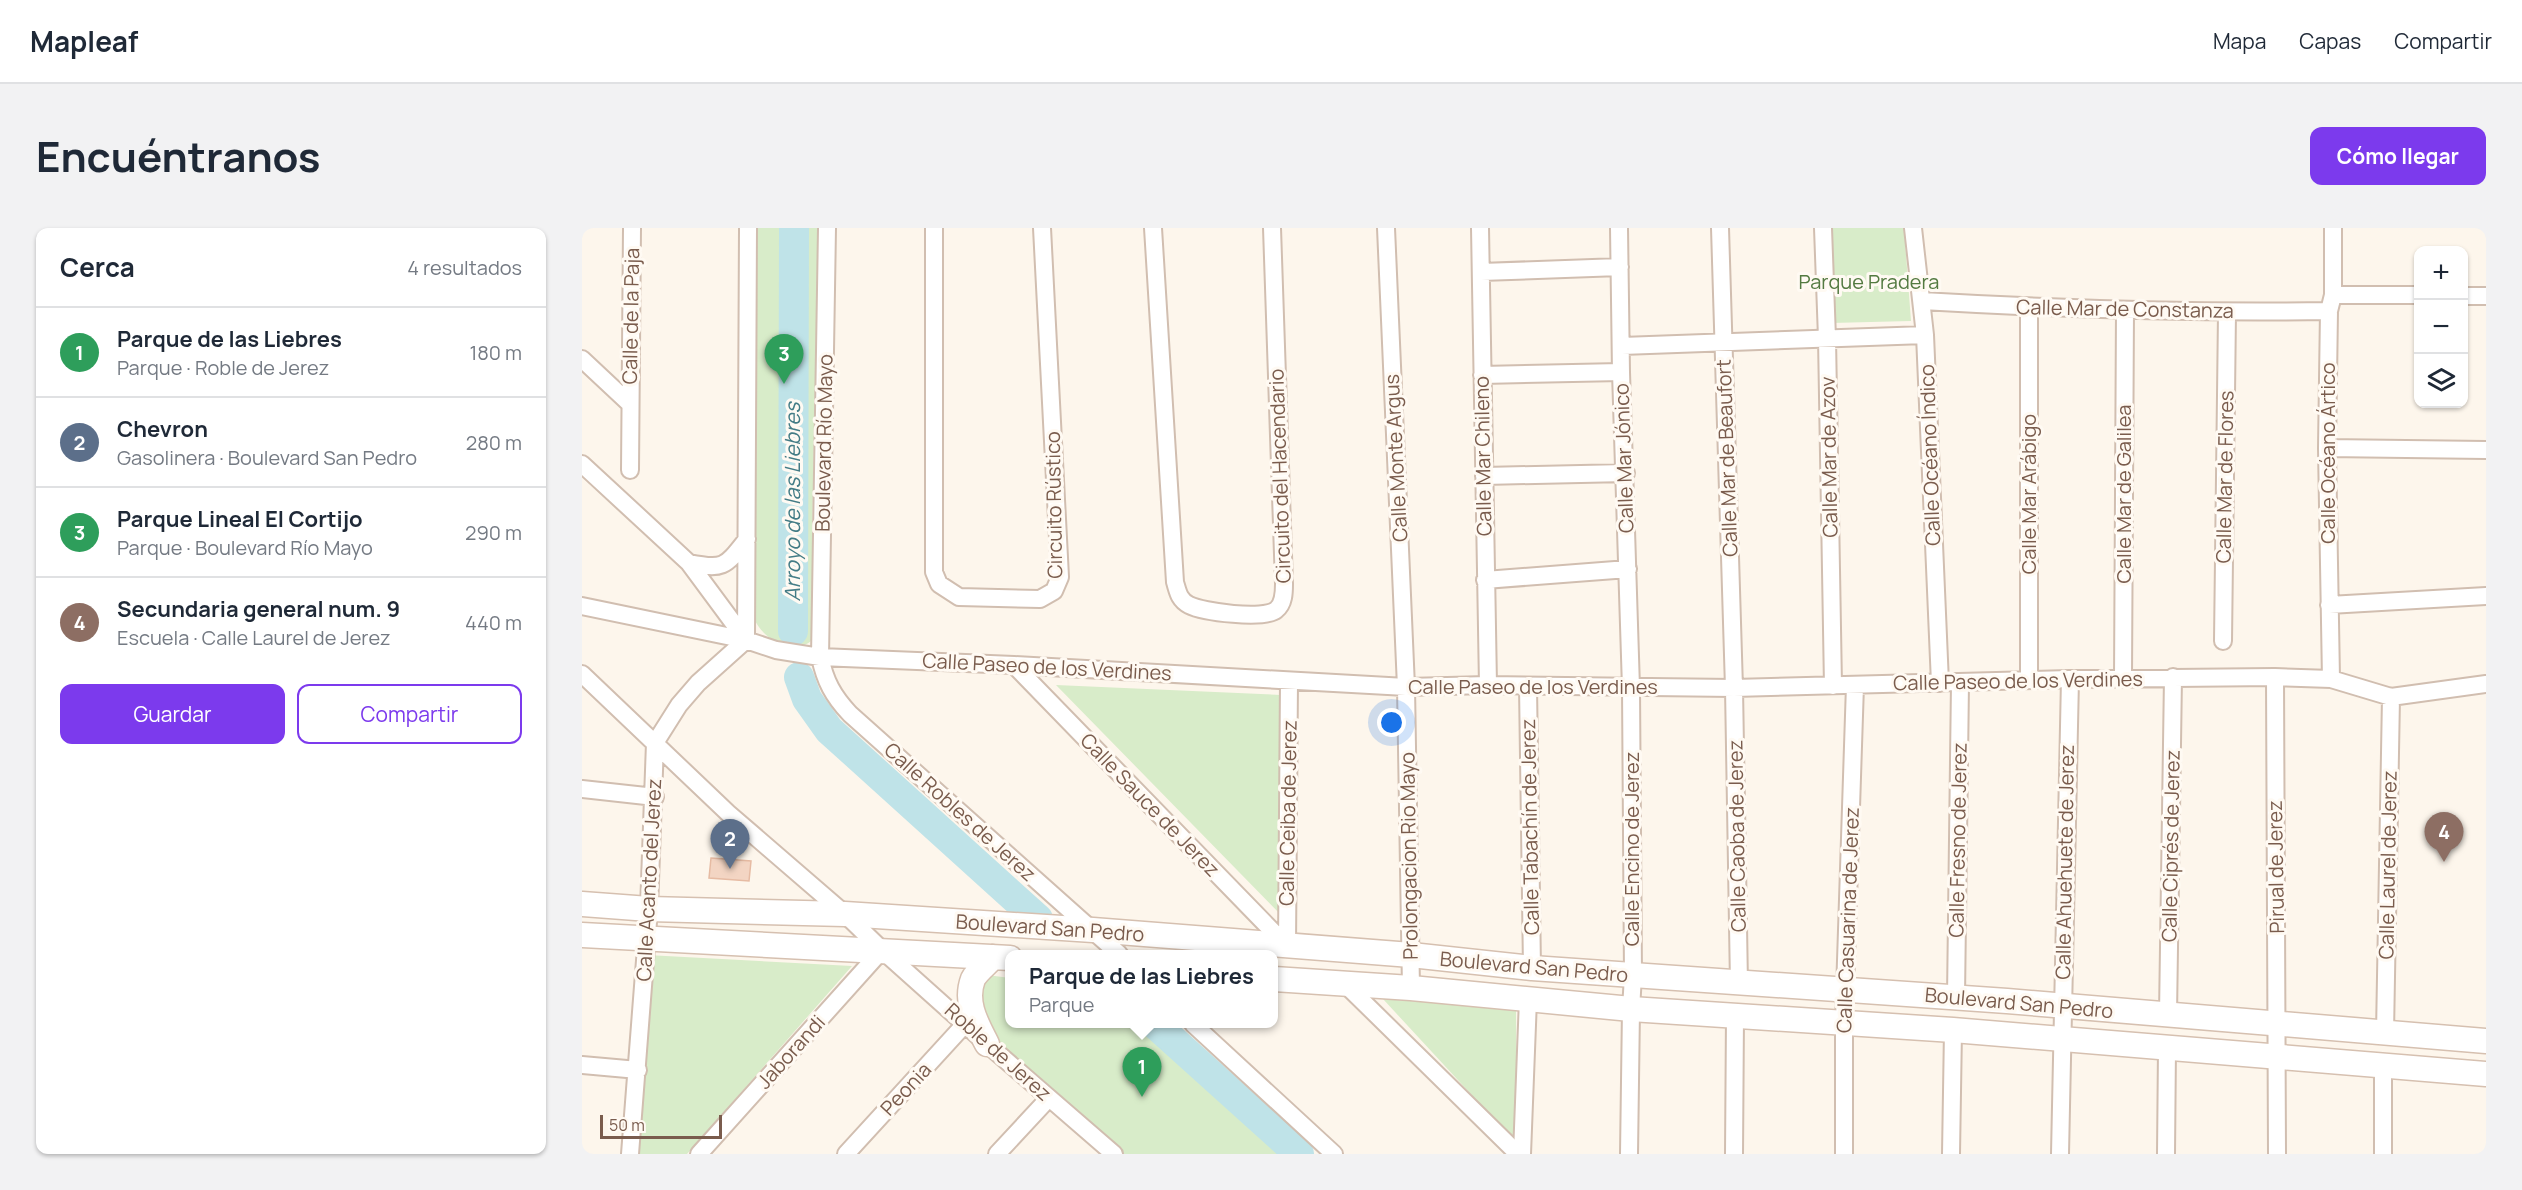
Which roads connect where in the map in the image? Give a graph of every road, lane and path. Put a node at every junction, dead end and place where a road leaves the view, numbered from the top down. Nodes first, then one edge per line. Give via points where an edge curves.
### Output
1 (632, 228) edge
2 (748, 228) edge
3 (827, 228) edge
4 (934, 228) edge
5 (1042, 228) edge
6 (1153, 228) edge
7 (1272, 228) edge
8 (1386, 228) edge
9 (1480, 228) edge
10 (1619, 228) edge
11 (1720, 228) edge
12 (1823, 228) edge
13 (1913, 228) edge
14 (2333, 228) edge
15 (1620, 267) junction
16 (1481, 272) junction
17 (2414, 296) edge
18 (2468, 296) edge
19 (2486, 296) edge
20 (1922, 301) junction
21 (2331, 303) junction
22 (2029, 308) junction
23 (2125, 310) junction
24 (2227, 313) junction
25 (1925, 335) junction
26 (1827, 338) junction
27 (1723, 342) junction
28 (1622, 346) junction
29 (582, 359) edge
30 (1621, 372) junction
31 (1482, 375) junction
32 (630, 404) junction
33 (2328, 448) junction
34 (2486, 450) edge
35 (582, 464) edge
36 (630, 471) dead end
37 (1626, 473) junction
38 (1484, 476) junction
39 (747, 539) junction
40 (689, 563) junction
41 (1628, 569) junction
42 (1485, 580) junction
43 (2486, 596) edge
44 (2329, 605) junction
45 (582, 606) edge
46 (746, 640) junction
47 (2223, 641) dead end
48 (812, 656) junction
49 (1014, 665) junction
50 (582, 674) edge
51 (2173, 677) junction
52 (2275, 677) junction
53 (2123, 678) junction
54 (2070, 679) junction
55 (2331, 679) junction
56 (2029, 680) junction
57 (1289, 681) junction
58 (1940, 683) junction
59 (1960, 683) junction
60 (2486, 684) edge
61 (1488, 685) junction
62 (1855, 685) junction
63 (1528, 686) junction
64 (1833, 686) junction
65 (1406, 687) junction
66 (1631, 688) junction
67 (1734, 688) junction
68 (2391, 697) junction
69 (655, 743) junction
70 (582, 789) edge
71 (655, 797) junction
72 (582, 904) edge
73 (649, 909) junction
74 (845, 914) junction
75 (1087, 930) junction
76 (582, 935) edge
77 (646, 939) junction
78 (1287, 946) junction
79 (882, 950) junction
80 (1114, 950) edge
81 (1411, 955) junction
82 (1001, 958) edge
83 (1533, 968) junction
84 (1633, 976) junction
85 (1278, 979) edge
86 (1345, 984) junction
87 (1739, 984) junction
88 (1411, 988) junction
89 (1846, 989) junction
90 (1956, 997) junction
91 (1528, 999) junction
92 (2061, 1007) junction
93 (1631, 1009) junction
94 (2168, 1015) junction
95 (1735, 1016) junction
96 (1844, 1022) junction
97 (966, 1024) junction
98 (2278, 1024) junction
99 (1198, 1028) edge
100 (1953, 1030) junction
101 (2385, 1033) junction
102 (2062, 1039) junction
103 (2486, 1041) edge
104 (987, 1044) junction
105 (2167, 1048) junction
106 (2278, 1058) junction
107 (582, 1065) edge
108 (2384, 1066) junction
109 (638, 1070) junction
110 (2486, 1074) edge
111 (1049, 1098) junction
112 (630, 1154) edge
113 (699, 1154) edge
114 (846, 1154) edge
115 (998, 1154) edge
116 (1114, 1154) edge
117 (1334, 1154) edge
118 (1520, 1154) edge
119 (1629, 1154) edge
120 (1734, 1154) edge
121 (1844, 1154) edge
122 (1951, 1154) edge
123 (2060, 1154) edge
124 (2166, 1154) edge
125 (2277, 1154) edge
126 (2383, 1154) edge

1 - 32 street, Calle de la Paja
2 - 39 street
3 - 48 street, Boulevard Río Mayo
4 - 5 street, Circuito Rústico via 934,572 939,584 959,597 1040,599 1054,591 1060,577
6 - 7 street, Circuito del Hacendario via 1174,582 1179,597 1200,609 1256,615 1277,610 1284,584
8 - 65 street, Calle Monte Argus
9 - 16 street, Calle Mar Chileno
10 - 15 street, Calle Mar Jónico
11 - 27 street, Calle Mar de Beaufort
12 - 26 street, Calle Mar de Azov
13 - 20 street, Calle Océano Índico
14 - 21 street, Calle Océano Ártico
15 - 16 street
15 - 28 street, Calle Mar Jónico
16 - 31 street, Calle Mar Chileno
17 - 21 street, Calle Mar de Constanza
18 - 19 street
20 - 22 street, Calle Mar de Constanza
20 - 25 street, Calle Océano Índico
21 - 24 street, Calle Mar de Constanza
21 - 33 street, Calle Océano Ártico
22 - 23 street, Calle Mar de Constanza
22 - 56 street, Calle Mar Arábigo
23 - 24 street, Calle Mar de Constanza
23 - 53 street, Calle Mar de Galilea
24 - 47 street, Calle Mar de Flores
25 - 26 street
25 - 58 street, Calle Océano Índico
26 - 27 street
26 - 64 street, Calle Mar de Azov
27 - 28 street
27 - 67 street, Calle Mar de Beaufort
28 - 30 street, Calle Mar Jónico
29 - 32 street, Calle de la Paja
30 - 31 street
30 - 37 street, Calle Mar Jónico
31 - 38 street, Calle Mar Chileno
32 - 36 street, Calle de la Paja
33 - 34 street
33 - 44 street, Calle Océano Ártico
35 - 40 street
37 - 38 street
37 - 41 street, Calle Mar Jónico
38 - 42 street, Calle Mar Chileno
39 - 40 street via 725,565 713,568
39 - 46 street
40 - 46 street
41 - 42 street
41 - 66 street, Calle Mar Jónico
42 - 61 street, Calle Mar Chileno
43 - 44 street
44 - 55 street, Calle Océano Ártico
45 - 46 street, Calle Paseo de los Verdines
46 - 48 street, Calle Paseo de los Verdines
46 - 69 street via 692,690
48 - 49 street, Calle Paseo de los Verdines
48 - 75 street, Calle Robles de Jerez via 836,699 850,714
49 - 57 street, Calle Paseo de los Verdines
49 - 78 street, Calle Sauce de Jerez
50 - 69 street, Roble de Jerez
51 - 52 street, Calle Paseo de los Verdines
51 - 53 street, Calle Paseo de los Verdines
51 - 94 street, Calle Ciprés de Jerez
52 - 55 street, Calle Paseo de los Verdines
52 - 98 street, Pirual de Jerez
53 - 54 street, Calle Paseo de los Verdines
54 - 56 street, Calle Paseo de los Verdines
54 - 92 street, Calle Ahuehuete de Jerez
55 - 68 street, Calle Paseo de los Verdines
56 - 59 street, Calle Paseo de los Verdines
57 - 65 street, Calle Paseo de los Verdines
57 - 78 street, Calle Ceiba de Jerez
58 - 59 street, Calle Paseo de los Verdines
58 - 62 street, Calle Paseo de los Verdines
59 - 90 street, Calle Fresno de Jerez
60 - 68 street, Calle Paseo de los Verdines
61 - 63 street, Calle Paseo de los Verdines
61 - 65 street, Calle Paseo de los Verdines
62 - 64 street, Calle Paseo de los Verdines
62 - 89 street, Calle Casuarina de Jerez
63 - 66 street, Calle Paseo de los Verdines
63 - 83 street, Calle Tabachín de Jerez
64 - 67 street, Calle Paseo de los Verdines
65 - 81 street, Prolongacion Rio Mayo
66 - 67 street, Calle Paseo de los Verdines
66 - 84 street, Calle Encino de Jerez
67 - 87 street, Calle Caoba de Jerez
68 - 101 street, Calle Laurel de Jerez
69 - 71 street, Calle Acanto del Jerez
69 - 74 street, Roble de Jerez via 728,813
70 - 71 street
71 - 73 street, Calle Acanto del Jerez
72 - 73 street, Boulevard San Pedro
73 - 74 street, Boulevard San Pedro
73 - 77 street, Calle Acanto del Jerez
74 - 75 street, Boulevard San Pedro
74 - 79 street, Roble de Jerez
75 - 78 street, Boulevard San Pedro
75 - 80 street, Calle Robles de Jerez
76 - 77 street, Boulevard San Pedro
77 - 79 street, Boulevard San Pedro
77 - 109 street, Calle Acanto del Jerez
78 - 81 street, Boulevard San Pedro
79 - 82 street, Boulevard San Pedro
79 - 97 street, Roble de Jerez
79 - 113 street, Jaborandi
81 - 83 street, Boulevard San Pedro
81 - 88 street, Prolongacion Rio Mayo
82 - 104 street via 974,978 971,994 972,1015
83 - 84 street, Boulevard San Pedro
84 - 87 street, Boulevard San Pedro
84 - 93 street, Calle Encino de Jerez
85 - 86 street, Boulevard San Pedro
86 - 88 street, Boulevard San Pedro
86 - 118 street
87 - 89 street, Boulevard San Pedro
88 - 91 street, Boulevard San Pedro
89 - 90 street, Boulevard San Pedro
89 - 96 street, Calle Casuarina de Jerez
90 - 92 street, Boulevard San Pedro
91 - 93 street, Boulevard San Pedro
91 - 118 street
92 - 94 street, Boulevard San Pedro
92 - 102 street, Calle Ahuehuete de Jerez
93 - 95 street, Boulevard San Pedro
93 - 119 street, Calle Encino de Jerez
94 - 98 street, Boulevard San Pedro
95 - 96 street, Boulevard San Pedro
95 - 120 street
96 - 100 street, Boulevard San Pedro
96 - 121 street, Calle Casuarina de Jerez
97 - 104 street, Roble de Jerez
97 - 114 street, Peonia
98 - 101 street, Boulevard San Pedro
98 - 106 street, Pirual de Jerez
99 - 117 street
100 - 102 street, Boulevard San Pedro
100 - 122 street
101 - 103 street, Boulevard San Pedro
102 - 105 street, Boulevard San Pedro
102 - 123 street, Calle Ahuehuete de Jerez
104 - 111 street, Roble de Jerez
105 - 106 street, Boulevard San Pedro
105 - 124 street
106 - 108 street, Boulevard San Pedro
106 - 125 street, Pirual de Jerez
107 - 109 street
108 - 110 street, Boulevard San Pedro
108 - 126 street
109 - 112 street, Calle Acanto del Jerez
111 - 115 street
111 - 116 street, Roble de Jerez

